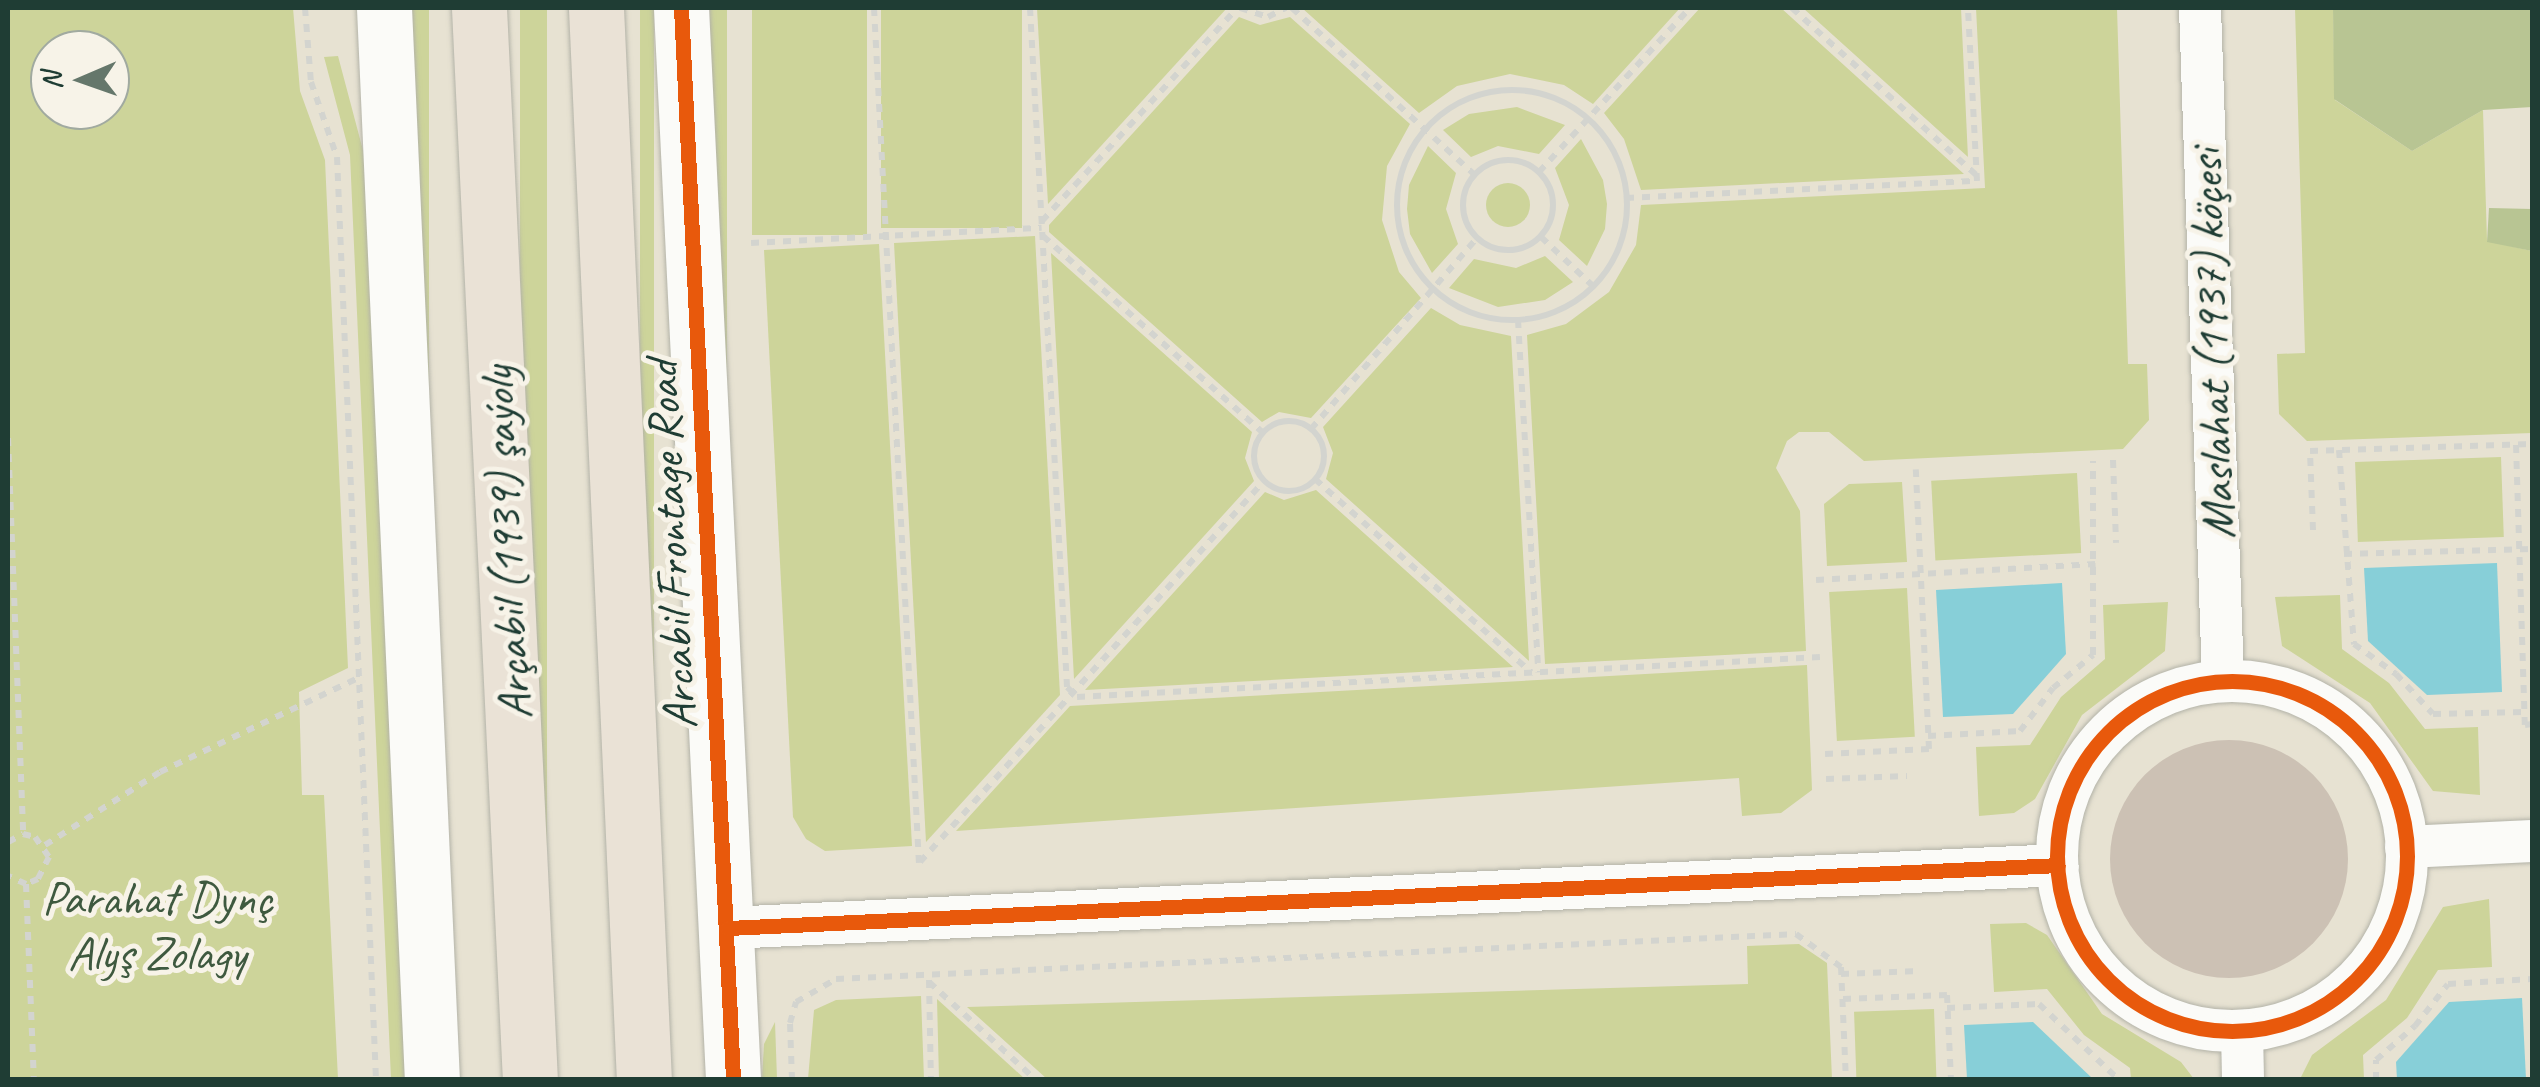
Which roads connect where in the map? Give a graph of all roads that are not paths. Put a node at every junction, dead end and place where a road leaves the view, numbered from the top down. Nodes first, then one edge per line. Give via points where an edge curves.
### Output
1 (384, 8) edge
2 (479, 8) edge
3 (596, 8) edge
4 (681, 8) edge
5 (2200, 8) edge
6 (2224, 680) junction
7 (2532, 841) edge
8 (2406, 847) junction
9 (2058, 864) junction
10 (728, 928) junction
11 (2242, 1031) junction
12 (432, 1080) edge
13 (530, 1080) edge
14 (644, 1080) edge
15 (733, 1080) edge
16 (2243, 1080) edge

1 - 12 street
2 - 13 main road, Arçabil (1939) şaýoly
3 - 14 main road
4 - 10 street, Arcabil Frontage Road
5 - 6 street, Maslahat (1937) köçesi
6 - 8 street via 2312,699 2360,736 2393,787
6 - 9 street via 2164,694 2103,738 2065,804
7 - 8 street
8 - 11 street via 2399,907 2362,972 2300,1017
9 - 10 street
9 - 11 street via 2071,924 2127,996 2181,1023
10 - 15 street, Arcabil Frontage Road
11 - 16 street

